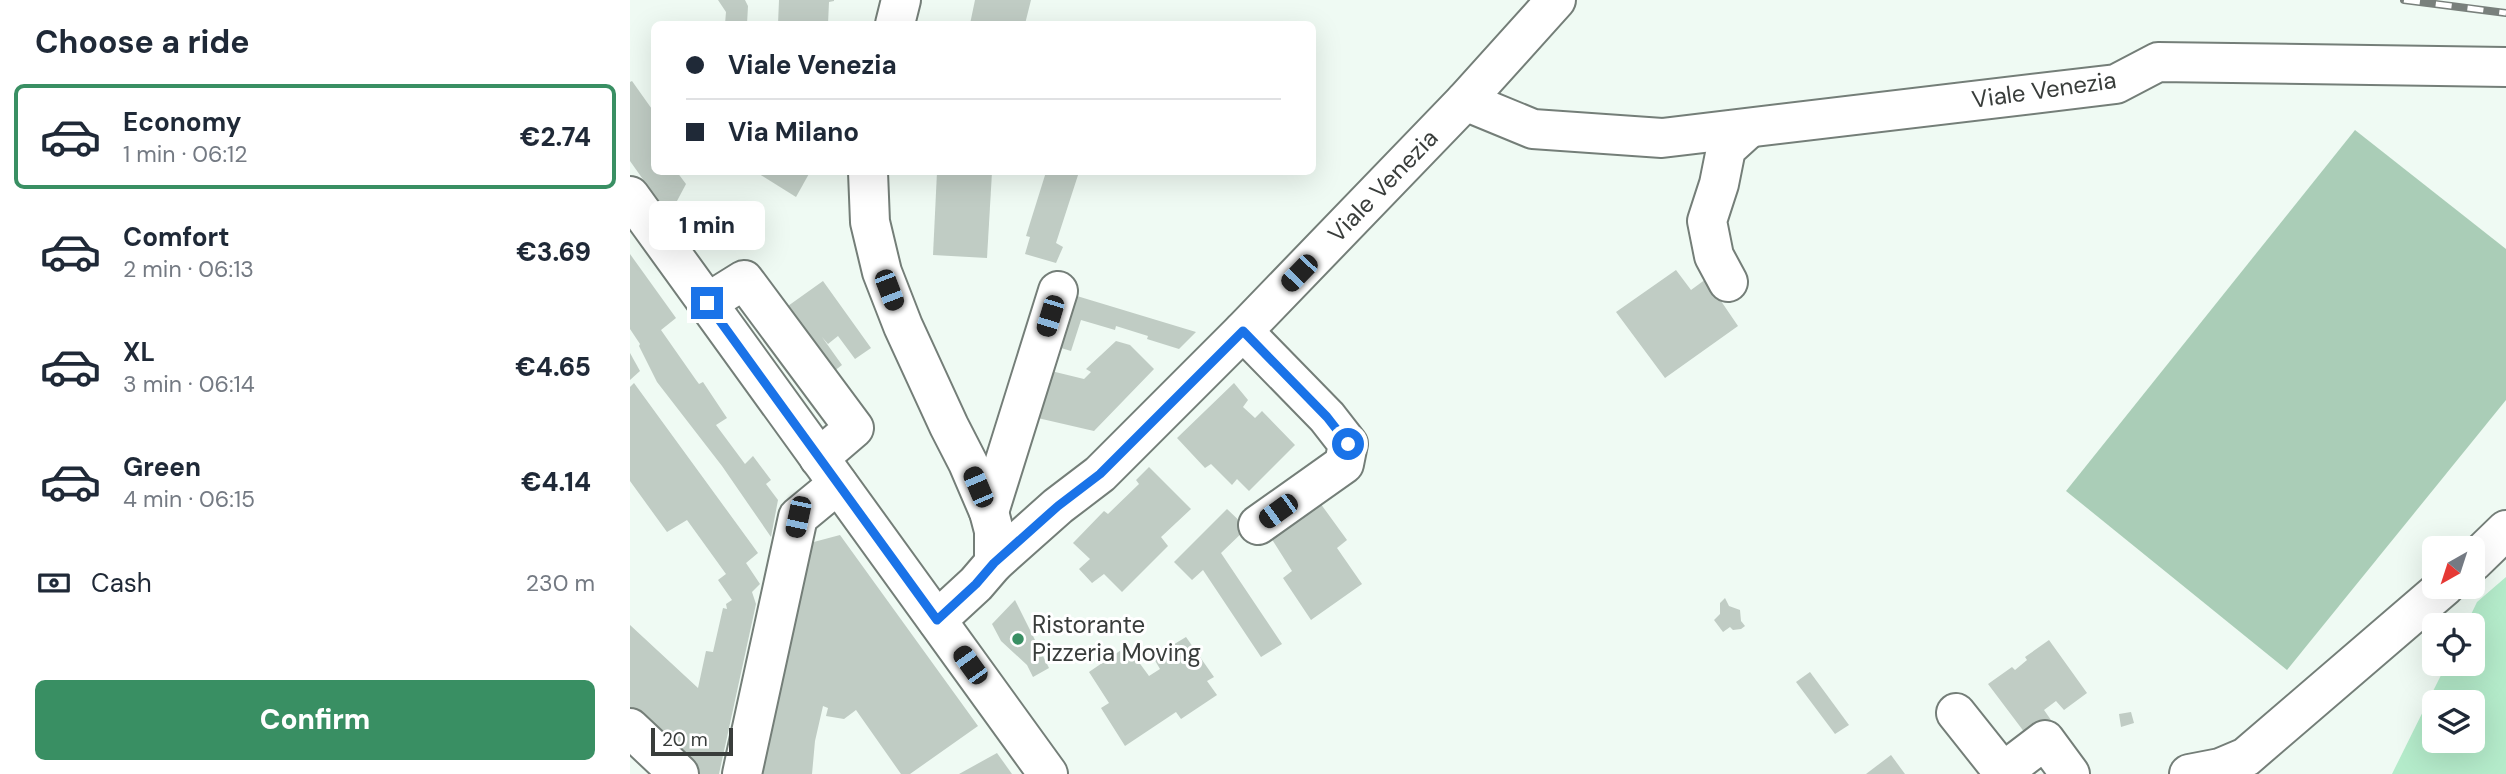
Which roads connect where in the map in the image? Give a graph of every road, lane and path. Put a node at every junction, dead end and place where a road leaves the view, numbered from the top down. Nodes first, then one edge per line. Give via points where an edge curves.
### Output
1 (901, 0) edge
2 (1556, 0) edge
3 (896, 21) edge
4 (2506, 67) edge
5 (1465, 101) junction
6 (1748, 129) junction
7 (868, 175) edge
8 (631, 201) edge
9 (1728, 282) dead end
10 (1058, 291) dead end
11 (1243, 331) junction
12 (829, 471) junction
13 (989, 512) junction
14 (1258, 525) dead end
15 (2506, 530) edge
16 (2485, 550) edge
17 (994, 563) junction
18 (2430, 599) edge
19 (937, 620) junction
20 (1956, 713) dead end
21 (630, 728) edge
22 (679, 774) edge
23 (742, 774) edge
24 (1048, 774) edge
25 (2070, 774) edge
26 (2189, 774) edge

1 - 3 street
2 - 5 street, Viale Venezia
4 - 6 street, Viale Venezia via 2158,62 2116,84
5 - 6 street, Viale Venezia via 1533,129 1662,138
5 - 11 street, Viale Venezia
6 - 9 street via 1726,149 1707,221 1714,257
7 - 13 street via 870,222 882,272
8 - 12 street
10 - 13 street
11 - 14 street via 1348,444 1344,464
11 - 17 street, Viale Venezia via 1100,474
12 - 19 street
12 - 23 street via 798,517
13 - 17 street
15 - 16 street
17 - 19 street, Viale Venezia
18 - 26 street via 2246,757
19 - 24 street
20 - 25 street via 2003,772 2045,740
21 - 22 street

